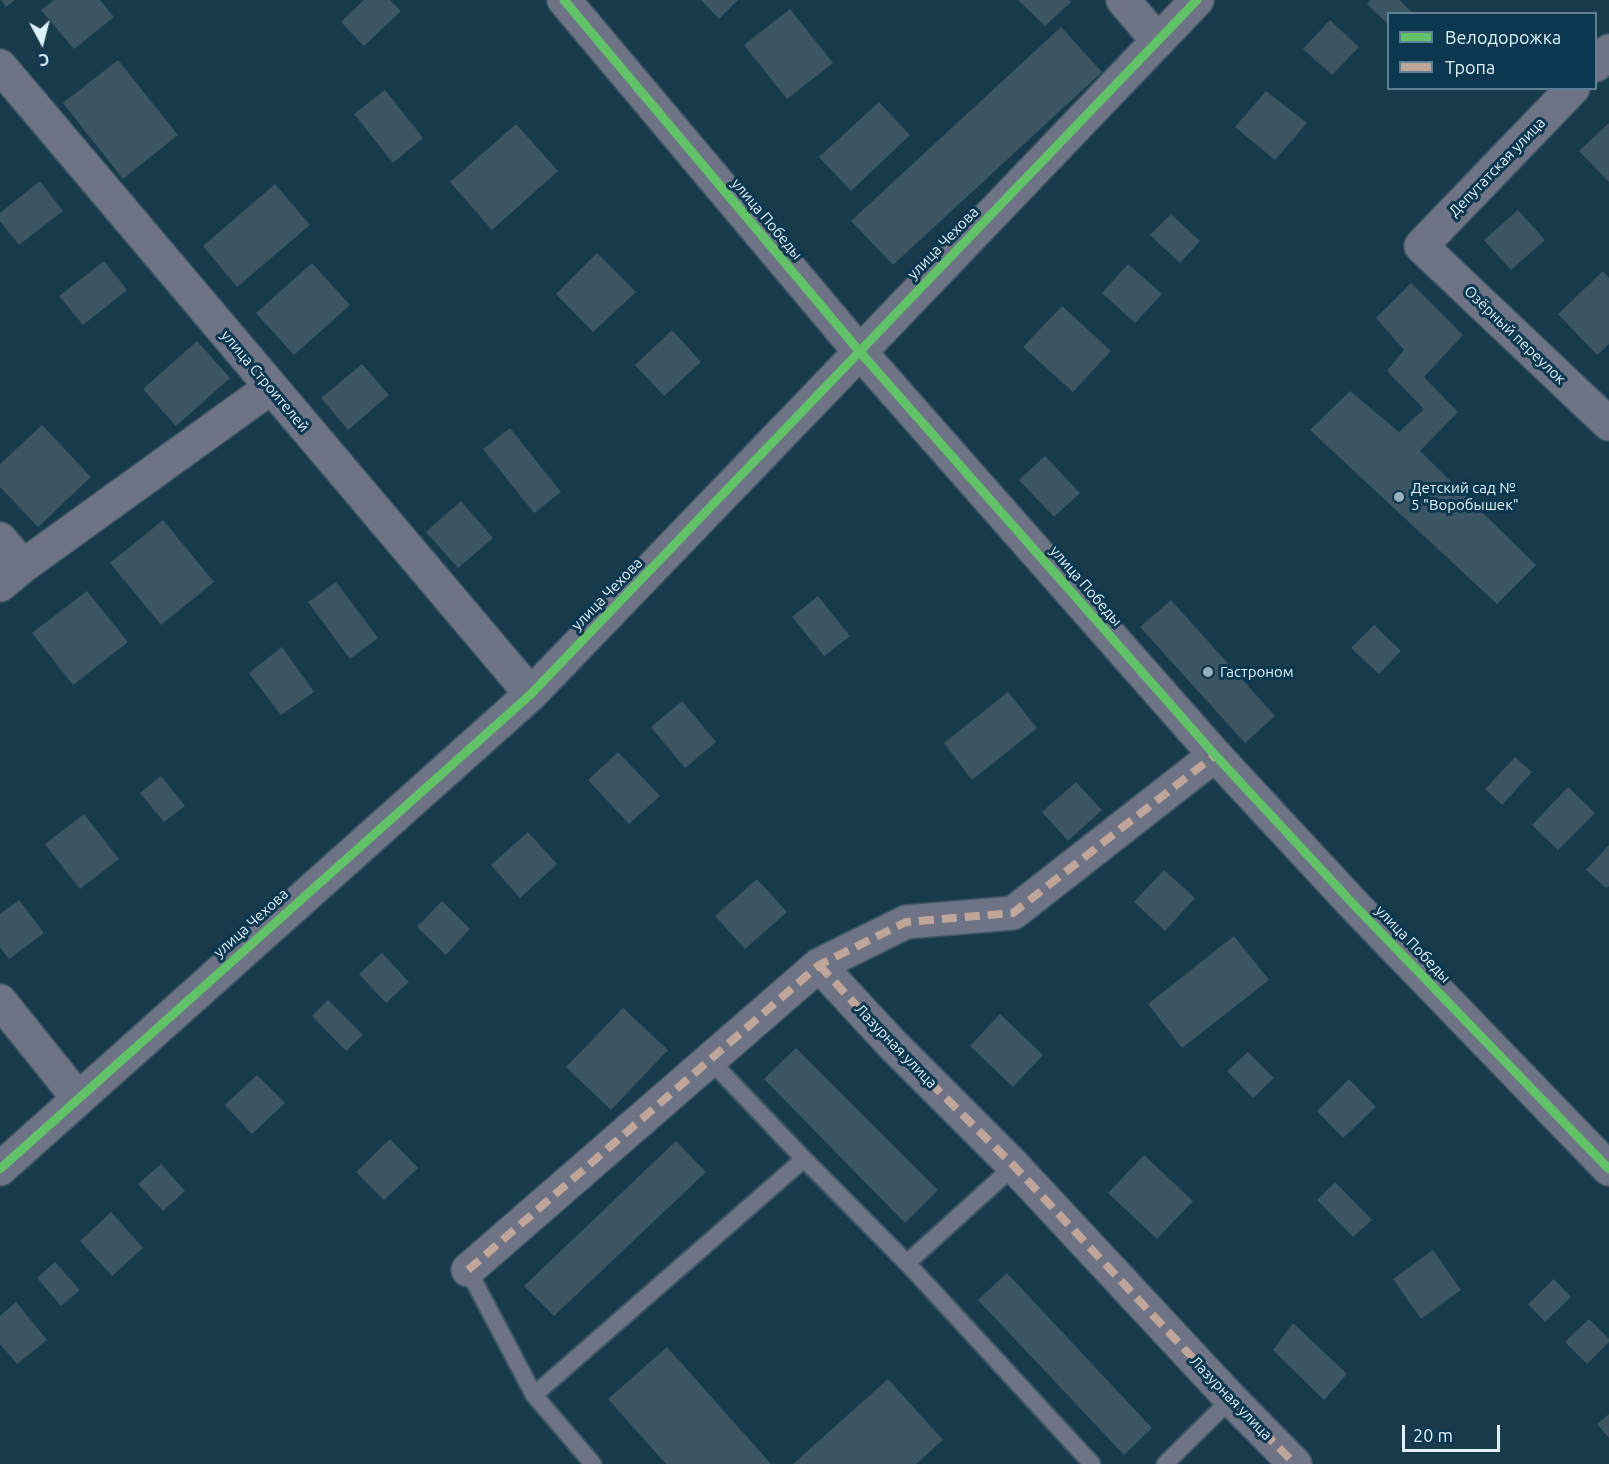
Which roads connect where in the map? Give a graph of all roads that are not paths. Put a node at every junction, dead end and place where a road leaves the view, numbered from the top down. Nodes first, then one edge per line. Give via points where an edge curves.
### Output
1 (564, 0) edge
2 (1123, 0) edge
3 (1197, 0) edge
4 (1158, 41) junction
5 (1609, 51) edge
6 (1597, 64) edge
7 (0, 66) edge
8 (1571, 90) edge
9 (1421, 246) joint
10 (860, 352) junction
11 (270, 388) junction
12 (1609, 424) edge
13 (0, 539) edge
14 (11, 575) edge
15 (531, 694) junction
16 (1215, 755) junction
17 (819, 965) junction
18 (0, 1001) edge
19 (709, 1059) junction
20 (78, 1098) junction
21 (804, 1159) junction
22 (1014, 1166) junction
23 (1609, 1168) edge
24 (0, 1169) edge
25 (907, 1263) junction
26 (468, 1270) joint
27 (534, 1395) junction
28 (1231, 1399) junction
29 (593, 1464) edge
30 (1092, 1464) edge
31 (1165, 1464) edge
32 (1295, 1464) edge

1 - 10 street, улица Победы
2 - 4 street
3 - 4 street, улица Чехова
4 - 10 street, улица Чехова
5 - 6 street
7 - 11 street, улица Строителей
8 - 9 street, Депутатская улица
9 - 12 street, Озёрный переулок
10 - 15 street, улица Чехова
10 - 16 street, улица Победы
11 - 14 street
11 - 15 street, улица Строителей
13 - 14 street
15 - 20 street, улица Чехова
16 - 17 street via 1013,913 906,922
16 - 23 street, улица Победы
17 - 19 street
17 - 22 street, Лазурная улица
18 - 20 street
19 - 21 lane
19 - 26 street
20 - 24 street, улица Чехова
21 - 25 lane
21 - 27 lane
22 - 25 lane
22 - 28 street, Лазурная улица
25 - 30 lane
26 - 27 lane
27 - 29 lane
28 - 31 lane
28 - 32 street, Лазурная улица

